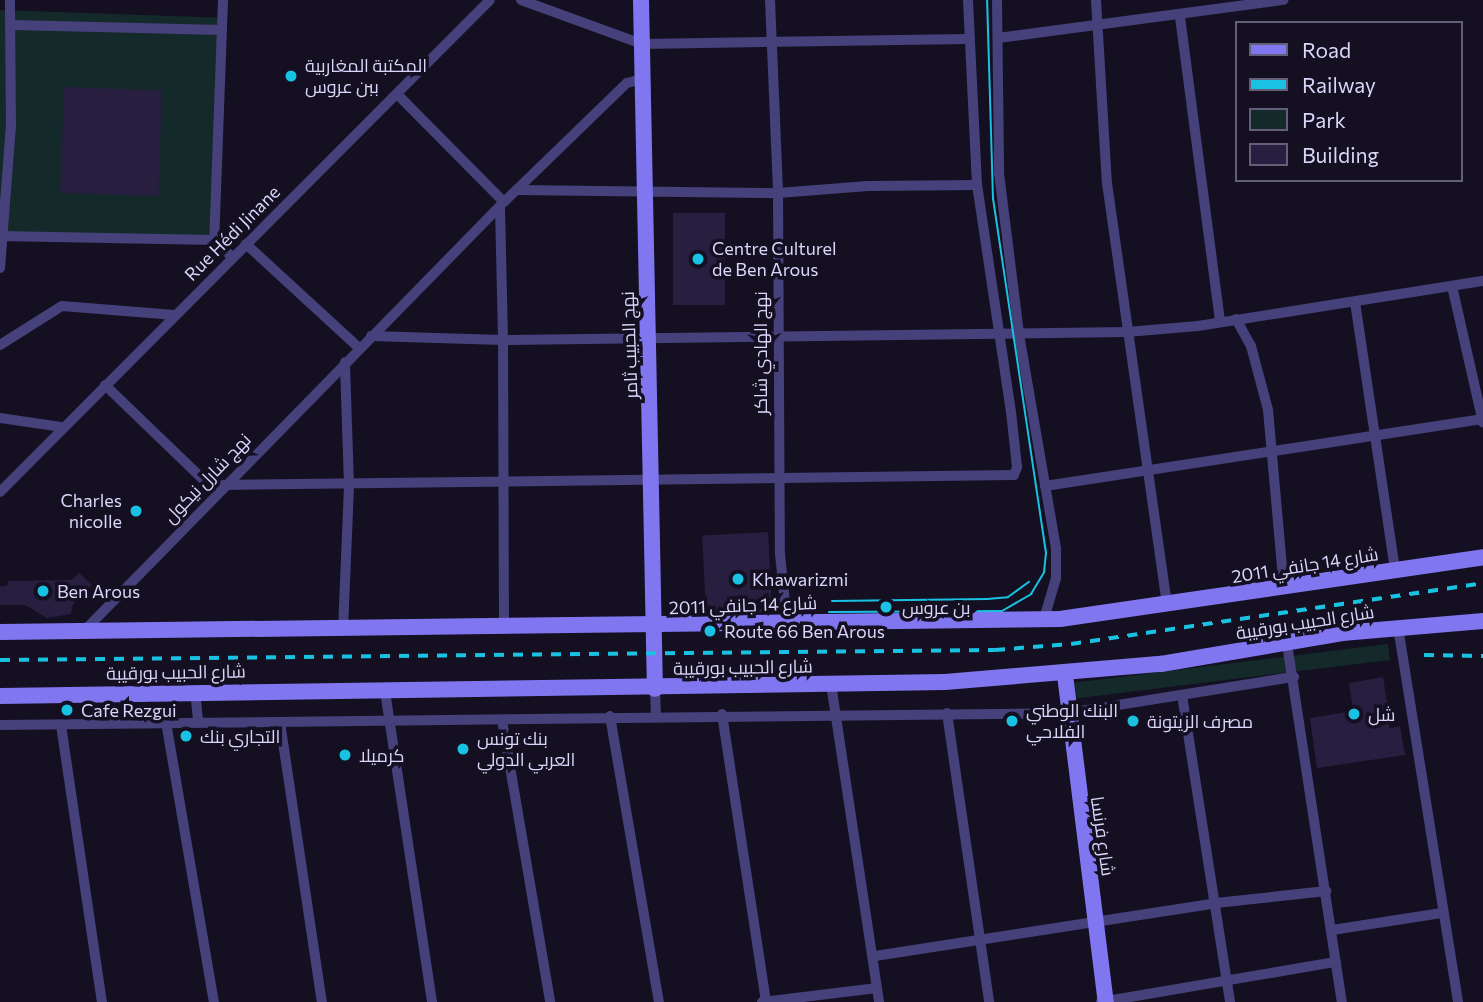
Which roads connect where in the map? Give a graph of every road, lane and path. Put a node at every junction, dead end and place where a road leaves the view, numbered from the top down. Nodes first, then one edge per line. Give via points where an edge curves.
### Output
1 (10, 0) edge
2 (223, 0) edge
3 (490, 0) edge
4 (520, 0) edge
5 (641, 0) edge
6 (770, 0) edge
7 (968, 0) edge
8 (997, 0) edge
9 (1096, 0) edge
10 (1283, 0) edge
11 (1180, 17) junction
12 (13, 25) junction
13 (1096, 29) junction
14 (222, 30) junction
15 (998, 38) junction
16 (771, 39) junction
17 (968, 39) junction
18 (642, 44) junction
19 (642, 79) junction
20 (397, 94) junction
21 (6, 126) edge
22 (977, 185) junction
23 (516, 190) junction
24 (643, 190) junction
25 (778, 193) junction
26 (502, 205) junction
27 (3, 236) edge
28 (214, 240) junction
29 (246, 244) junction
30 (232, 257) junction
31 (0, 268) edge
32 (1483, 281) edge
33 (1452, 286) junction
34 (1355, 302) junction
35 (175, 315) junction
36 (1236, 319) junction
37 (1220, 322) junction
38 (1127, 332) junction
39 (997, 334) junction
40 (1019, 334) junction
41 (776, 335) junction
42 (371, 337) junction
43 (649, 339) junction
44 (503, 340) junction
45 (0, 345) edge
46 (359, 348) junction
47 (345, 362) junction
48 (105, 385) junction
49 (0, 418) edge
50 (1483, 421) edge
51 (62, 427) junction
52 (1374, 435) junction
53 (1270, 451) junction
54 (1146, 469) junction
55 (653, 480) junction
56 (779, 482) junction
57 (503, 483) junction
58 (349, 485) junction
59 (1045, 485) junction
60 (220, 489) junction
61 (0, 492) edge
62 (1483, 557) edge
63 (1395, 570) junction
64 (1284, 588) junction
65 (1167, 606) junction
66 (1044, 619) junction
67 (1483, 621) edge
68 (788, 622) junction
69 (653, 627) junction
70 (1398, 627) junction
71 (504, 628) junction
72 (344, 630) junction
73 (0, 632) edge
74 (82, 633) junction
75 (1287, 644) junction
76 (1065, 675) junction
77 (1294, 677) junction
78 (831, 684) junction
79 (655, 688) junction
80 (195, 691) junction
81 (385, 691) junction
82 (1182, 695) junction
83 (0, 696) edge
84 (947, 713) junction
85 (1068, 713) junction
86 (722, 714) junction
87 (656, 715) junction
88 (836, 715) junction
89 (610, 716) junction
90 (502, 720) junction
91 (166, 722) junction
92 (198, 722) junction
93 (280, 722) junction
94 (390, 722) junction
95 (0, 725) edge
96 (61, 725) junction
97 (1326, 891) junction
98 (1216, 903) junction
99 (1443, 913) junction
100 (1096, 924) junction
101 (1332, 930) junction
102 (983, 937) junction
103 (875, 956) junction
104 (1336, 962) junction
105 (1227, 980) junction
106 (877, 988) junction
107 (102, 1002) edge
108 (214, 1002) edge
109 (322, 1002) edge
110 (432, 1002) edge
111 (550, 1002) edge
112 (659, 1002) edge
113 (761, 1002) edge
114 (766, 1002) edge
115 (879, 1002) edge
116 (989, 1002) edge
117 (1104, 1002) edge
118 (1230, 1002) edge
119 (1342, 1002) edge
120 (1458, 1002) edge

1 - 12 street
2 - 14 street
3 - 20 street, Rue Hédi Jinane
4 - 18 street
5 - 18 street, نهج الحبيب ثامر
6 - 16 street, نهج الهادي شاكر
7 - 17 street
8 - 15 street
9 - 13 street
10 - 11 street
11 - 13 street
11 - 37 street
12 - 14 street
12 - 21 street
13 - 15 street
13 - 38 street via 1107,183
14 - 28 street
15 - 40 street via 999,173
16 - 17 street
16 - 18 street
16 - 25 street, نهج الهادي شاكر
17 - 22 street
18 - 19 street, نهج الحبيب ثامر
19 - 23 street, نهج شارل نيكول via 627,83
19 - 24 street, نهج الحبيب ثامر
20 - 26 street
20 - 29 street, Rue Hédi Jinane
21 - 27 street
22 - 25 street
22 - 39 street
23 - 24 street
23 - 26 street, نهج شارل نيكول
24 - 25 street
24 - 43 street, نهج الحبيب ثامر
25 - 41 street, نهج الهادي شاكر
26 - 42 street, نهج شارل نيكول
26 - 44 street
27 - 28 street
27 - 31 street
28 - 30 street
29 - 30 street, Rue Hédi Jinane
29 - 46 street
30 - 35 street, Rue Hédi Jinane
32 - 33 street
33 - 34 street
33 - 50 street
34 - 36 street
34 - 52 street
35 - 45 street via 62,306
35 - 48 street, Rue Hédi Jinane
36 - 37 street
36 - 53 street via 1251,346 1263,385
37 - 38 street
38 - 40 street
38 - 54 street
39 - 40 street
39 - 41 street
39 - 56 street via 1017,467 1014,475
40 - 59 street
41 - 43 street
41 - 56 street, نهج الهادي شاكر
42 - 44 street
42 - 46 street, نهج شارل نيكول
43 - 44 street
43 - 55 street, نهج الحبيب ثامر
44 - 57 street
46 - 47 street, نهج شارل نيكول
47 - 58 street
47 - 60 street, نهج شارل نيكول
48 - 51 street, Rue Hédi Jinane
48 - 60 street
49 - 51 street
50 - 52 street
51 - 61 street, Rue Hédi Jinane
52 - 53 street
52 - 63 street
53 - 54 street
53 - 64 street
54 - 59 street
54 - 65 street
55 - 56 street
55 - 57 street
55 - 69 street, نهج الحبيب ثامر
56 - 68 street, نهج الهادي شاكر via 779,554
57 - 58 street
57 - 71 street
58 - 60 street
58 - 72 street
59 - 66 street via 1056,549 1055,578
60 - 74 street, نهج شارل نيكول
62 - 63 street, شارع 14 جانفي 2011
63 - 64 street, شارع 14 جانفي 2011
64 - 65 street, شارع 14 جانفي 2011
65 - 66 street, شارع 14 جانفي 2011
66 - 68 street, شارع 14 جانفي 2011
67 - 70 street, شارع الحبيب بورقيبة
68 - 69 street, شارع 14 جانفي 2011
69 - 71 street, شارع 14 جانفي 2011
69 - 79 street, نهج الحبيب ثامر
70 - 75 street, شارع الحبيب بورقيبة
70 - 99 street
71 - 72 street, شارع 14 جانفي 2011
72 - 74 street, شارع 14 جانفي 2011
73 - 74 street, شارع 14 جانفي 2011
75 - 76 street, شارع الحبيب بورقيبة
75 - 77 street
76 - 78 street, شارع الحبيب بورقيبة
76 - 85 street, شارع فرنسا
77 - 82 street
77 - 97 street
78 - 79 street, شارع الحبيب بورقيبة
78 - 88 street
79 - 81 street, شارع الحبيب بورقيبة
79 - 87 street
80 - 81 street, شارع الحبيب بورقيبة
80 - 83 street, شارع الحبيب بورقيبة
80 - 92 street
81 - 94 street
82 - 85 street
82 - 98 street
84 - 85 street
84 - 88 street
84 - 102 street
85 - 100 street, شارع فرنسا
86 - 87 street
86 - 88 street
86 - 114 street
87 - 89 street
88 - 103 street
89 - 90 street
89 - 112 street
90 - 94 street
90 - 111 street
91 - 92 street
91 - 96 street
91 - 108 street
92 - 93 street
93 - 94 street
93 - 109 street
94 - 110 street
95 - 96 street
96 - 107 street
97 - 98 street
97 - 101 street
98 - 100 street
98 - 105 street
99 - 101 street
99 - 120 street
100 - 102 street
100 - 117 street, شارع فرنسا
101 - 104 street
102 - 103 street
102 - 116 street
103 - 106 street
104 - 105 street
104 - 119 street
105 - 117 street
105 - 118 street
106 - 114 street
106 - 115 street
113 - 114 street

